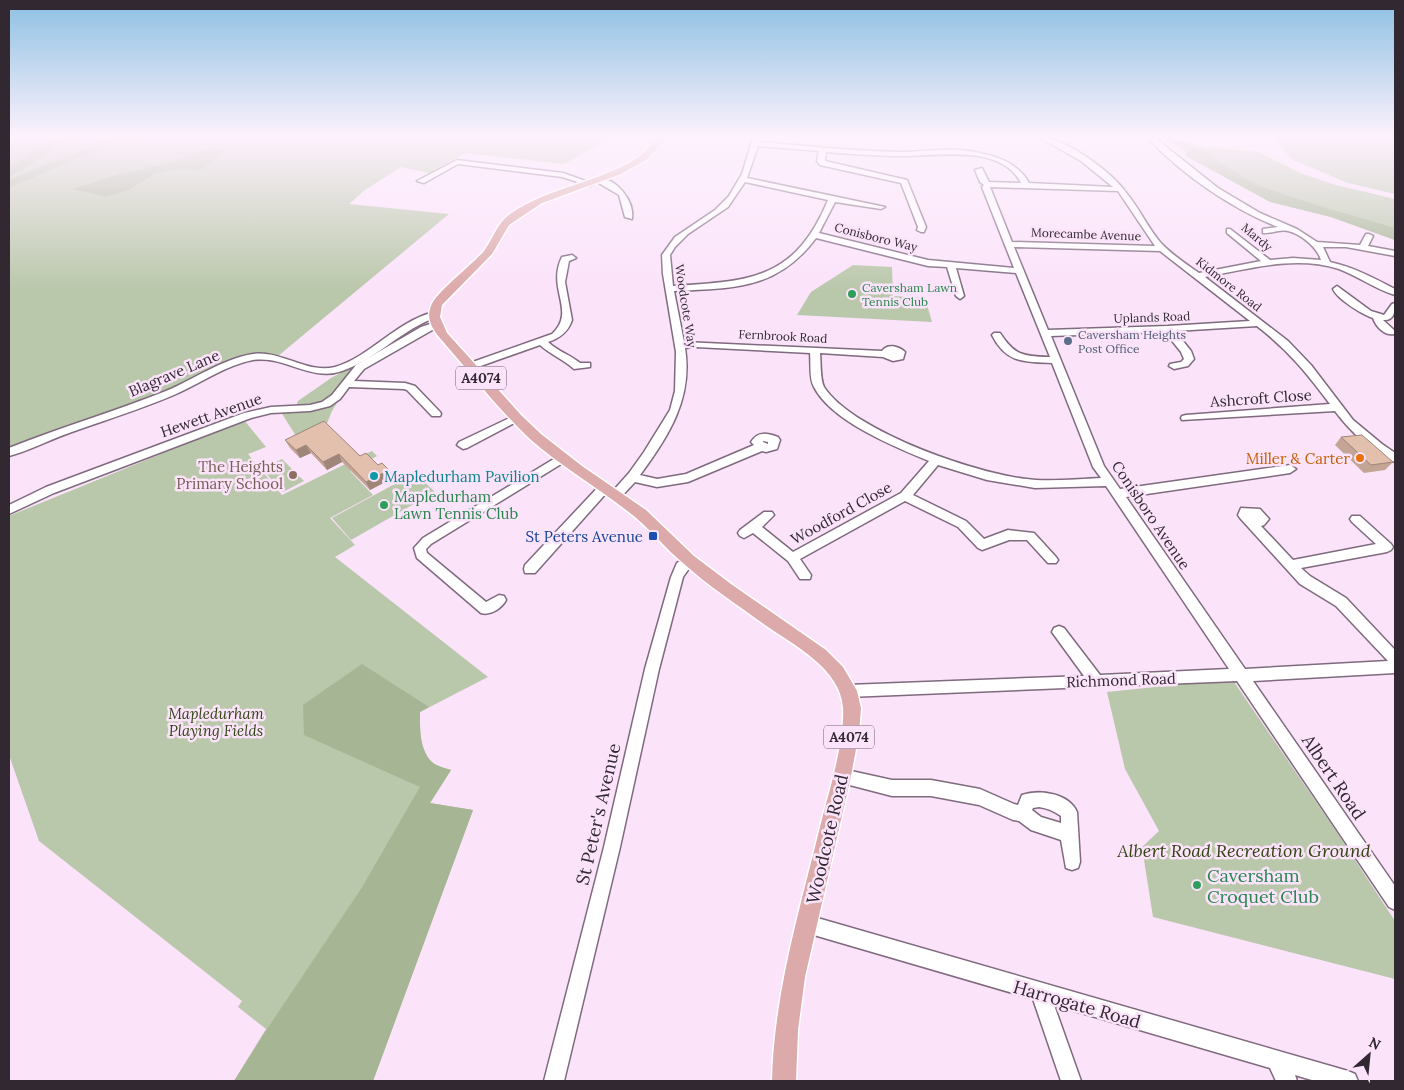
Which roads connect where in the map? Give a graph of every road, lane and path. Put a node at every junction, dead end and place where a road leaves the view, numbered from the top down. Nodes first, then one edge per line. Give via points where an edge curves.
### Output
1 (575, 189) edge
2 (615, 189) edge
3 (737, 189) edge
4 (785, 189) edge
5 (907, 189) edge
6 (987, 189) edge
7 (1121, 189) edge
8 (1213, 189) edge
9 (832, 199) junction
10 (881, 208) dead end
11 (631, 214) dead end
12 (1290, 228) junction
13 (921, 230) dead end
14 (1230, 230) dead end
15 (1266, 231) dead end
16 (815, 235) junction
17 (1369, 236) dead end
18 (1010, 244) junction
19 (1315, 244) junction
20 (1363, 247) junction
21 (1162, 249) junction
22 (1395, 253) edge
23 (565, 258) dead end
24 (1268, 263) junction
25 (1326, 263) junction
26 (951, 266) junction
27 (1020, 271) junction
28 (1199, 276) junction
29 (671, 289) junction
30 (1337, 289) dead end
31 (1395, 292) edge
32 (960, 296) dead end
33 (1395, 306) edge
34 (1378, 318) junction
35 (435, 320) junction
36 (1260, 323) junction
37 (1168, 329) junction
38 (1391, 332) dead end
39 (1044, 333) junction
40 (997, 335) dead end
41 (542, 342) junction
42 (680, 345) junction
43 (815, 351) junction
44 (885, 354) dead end
45 (1056, 360) junction
46 (357, 364) junction
47 (471, 366) junction
48 (1174, 366) dead end
49 (579, 367) dead end
50 (346, 384) junction
51 (1337, 407) junction
52 (429, 411) dead end
53 (516, 418) junction
54 (1186, 418) dead end
55 (462, 444) dead end
56 (760, 447) dead end
57 (9, 452) edge
58 (562, 458) junction
59 (1395, 458) edge
60 (936, 460) junction
61 (1290, 469) dead end
62 (632, 477) junction
63 (1108, 482) junction
64 (610, 491) junction
65 (1117, 494) junction
66 (905, 496) junction
67 (9, 510) edge
68 (768, 515) dead end
69 (1364, 523) dead end
70 (1251, 524) dead end
71 (1391, 551) edge
72 (792, 558) junction
73 (688, 560) junction
74 (1052, 560) dead end
75 (1290, 565) junction
76 (530, 569) dead end
77 (805, 575) dead end
78 (499, 600) dead end
79 (1059, 632) dead end
80 (1395, 659) edge
81 (1395, 668) edge
82 (1240, 674) junction
83 (1096, 680) junction
84 (848, 691) junction
85 (842, 776) junction
86 (1022, 813) junction
87 (1069, 834) junction
88 (1072, 862) dead end
89 (1395, 902) edge
90 (807, 924) junction
91 (1041, 994) junction
92 (1276, 1060) junction
93 (554, 1081) edge
94 (784, 1081) edge
95 (1071, 1081) edge
96 (1286, 1081) edge
97 (1348, 1081) edge

1 - 35 main road via 538,201 505,223 488,252 437,304
2 - 11 street via 626,199
3 - 29 street, Woodcote Way via 725,204 671,244 666,255
4 - 9 street
5 - 13 street
6 - 18 street, Conisboro Avenue
7 - 21 street, Kidmore Road via 1150,237
8 - 12 street via 1257,215
9 - 10 street
9 - 16 street
12 - 15 street
12 - 19 street
14 - 24 street, Mardy
16 - 26 street, Conisboro Way
16 - 29 street via 776,271 757,280
17 - 20 street
18 - 21 street, Morecambe Avenue
18 - 27 street, Conisboro Avenue
19 - 20 street
19 - 25 street via 1324,253
20 - 22 street
21 - 28 street, Kidmore Road
23 - 41 street via 561,289 568,321 563,330
24 - 25 street via 1293,260
24 - 28 street
25 - 31 street via 1354,272
26 - 27 street, Conisboro Way
26 - 32 street
27 - 39 street, Conisboro Avenue
28 - 36 street, Kidmore Road
29 - 42 street, Woodcote Way
30 - 34 street via 1369,315
33 - 34 street via 1387,318
34 - 38 street via 1380,324
35 - 46 street, Hewett Avenue
35 - 47 main road, A4074
36 - 37 street, Uplands Road
36 - 51 street, Kidmore Road via 1307,367
37 - 39 street, Uplands Road
37 - 48 street via 1186,351 1189,360
39 - 45 street, Conisboro Avenue
40 - 45 street via 1002,347 1016,357
41 - 47 street
41 - 49 street
42 - 43 street, Fernbrook Road
42 - 62 street, Woodcote Way via 681,386 674,410
43 - 44 street, Fernbrook Road
43 - 60 street via 818,386 838,410 896,443
45 - 63 street, Conisboro Avenue
46 - 50 street, Hewett Avenue
46 - 57 street, Blagrave Lane via 329,370 290,364 267,356 246,359 170,393
47 - 53 main road, A4074
50 - 52 street via 405,386 411,388
50 - 67 street, Hewett Avenue via 333,400 321,406 248,415 50,490
51 - 54 street, Ashcroft Close
51 - 59 street, Kidmore Road via 1366,437
53 - 55 street
53 - 58 main road, A4074
56 - 62 street via 688,478 657,483
58 - 64 main road, A4074
58 - 78 street via 420,548 421,555 482,613
60 - 63 street via 987,476 1035,484
60 - 66 street, Woodford Close
61 - 65 street via 1236,480
62 - 64 street, Woodcote Way
63 - 65 street, Conisboro Avenue
64 - 73 main road, Woodcote Road / A4074 via 641,514
64 - 76 street, Woodcote Way
65 - 82 street, Conisboro Avenue
66 - 72 street, Woodford Close
66 - 74 street, Woodford Close via 962,524 982,545 1008,535 1030,536
68 - 72 street, Woodford Close via 749,530
69 - 71 street
70 - 75 street
71 - 75 street
72 - 77 street, Woodford Close
73 - 84 main road, Woodcote Road / A4074 via 820,655 837,672
73 - 93 street, St Peter's Avenue via 677,577 655,659
75 - 80 street via 1305,580 1341,602
79 - 83 street
81 - 82 street, Richmond Road
82 - 83 street, Richmond Road
82 - 89 street, Albert Road
83 - 84 street, Richmond Road
84 - 85 main road, Woodcote Road / A4074 via 852,708
85 - 86 street via 892,788 931,788 980,797
85 - 90 main road, Woodcote Road / A4074
86 - 87 street via 1037,824
86 - 87 street via 1028,801 1035,798 1060,804 1069,812
87 - 88 street
90 - 91 street, Harrogate Road
90 - 94 main road, Woodcote Road / A4074 via 786,1030
91 - 92 street, Harrogate Road
91 - 95 street
92 - 96 street
92 - 97 street, Harrogate Road

